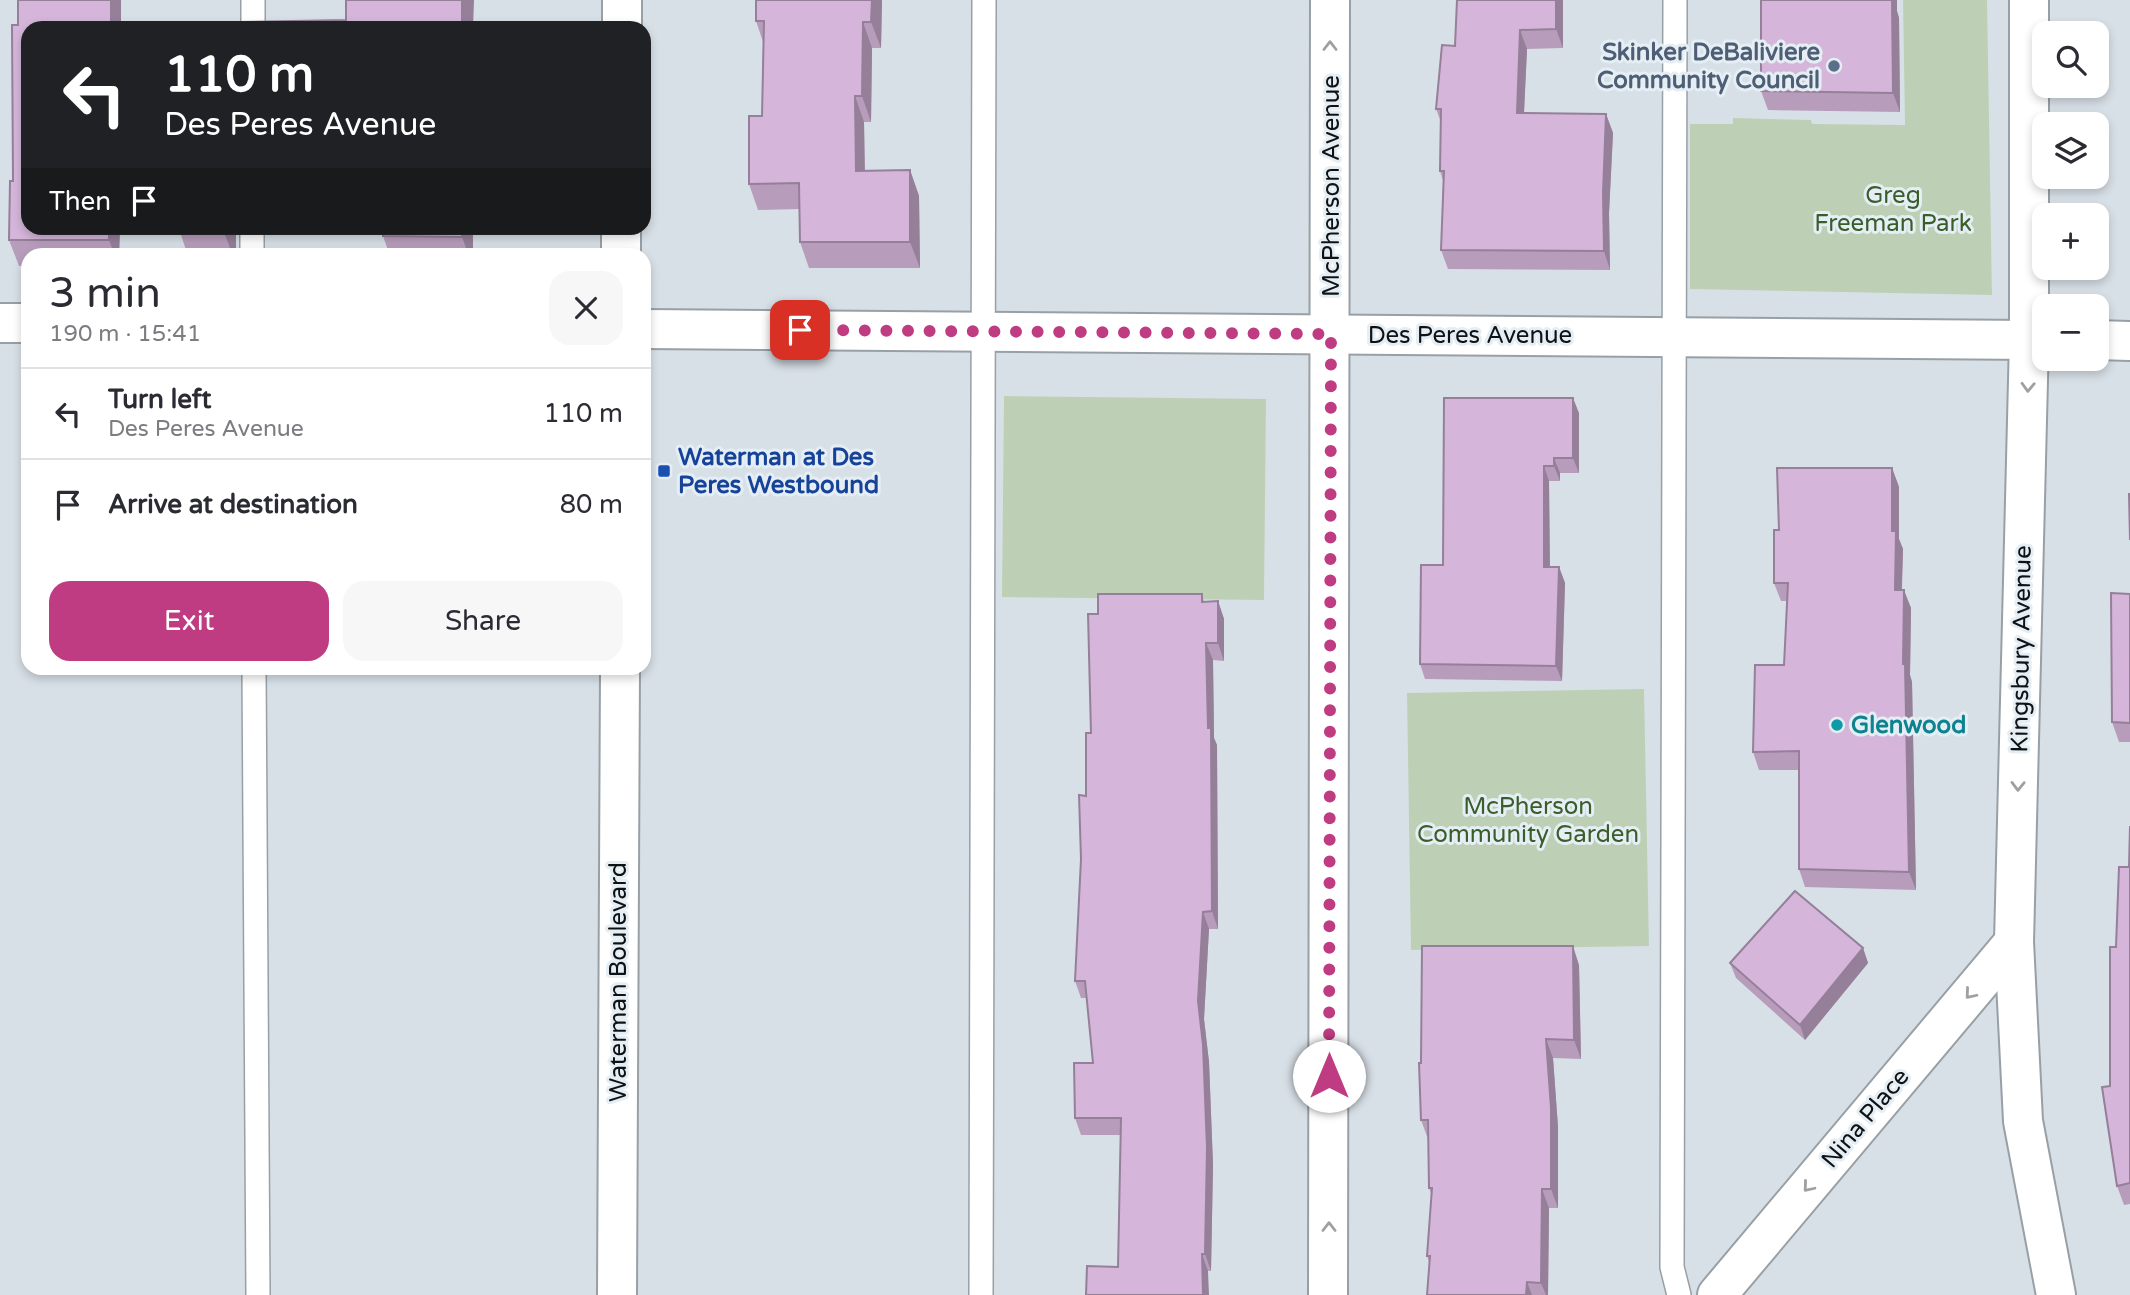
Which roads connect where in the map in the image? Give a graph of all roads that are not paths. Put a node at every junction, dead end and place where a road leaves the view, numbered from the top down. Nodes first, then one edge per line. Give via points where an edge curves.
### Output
1 (253, 0) edge
2 (622, 0) edge
3 (984, 0) edge
4 (1330, 0) edge
5 (1675, 0) edge
6 (2029, 0) edge
7 (253, 21) edge
8 (622, 21) edge
9 (2036, 294) edge
10 (0, 323) edge
11 (21, 323) edge
12 (651, 329) edge
13 (984, 331) junction
14 (1331, 334) junction
15 (1673, 337) junction
16 (2032, 340) edge
17 (2109, 340) edge
18 (2130, 341) edge
19 (2036, 371) edge
20 (254, 675) edge
21 (620, 675) edge
22 (2014, 942) junction
23 (258, 1295) edge
24 (617, 1295) edge
25 (981, 1295) edge
26 (1328, 1295) edge
27 (1679, 1295) edge
28 (1717, 1295) edge
29 (2056, 1295) edge

1 - 7 lane
2 - 8 street
3 - 13 lane
14 -> 4 street, McPherson Avenue
5 - 15 lane
6 - 9 street, Kingsbury Avenue
10 - 11 street
12 - 13 street, Des Peres Avenue
13 - 14 street, Des Peres Avenue
13 - 25 lane
14 - 15 street, Des Peres Avenue
26 -> 14 street, McPherson Avenue
15 - 16 street, Des Peres Avenue
15 - 27 lane via 1672,1267
17 - 18 street
19 -> 22 street, Kingsbury Avenue
20 - 23 lane
21 - 24 street, Waterman Boulevard
22 -> 28 street, Nina Place
22 - 29 street, Kingsbury Avenue via 2023,1121

